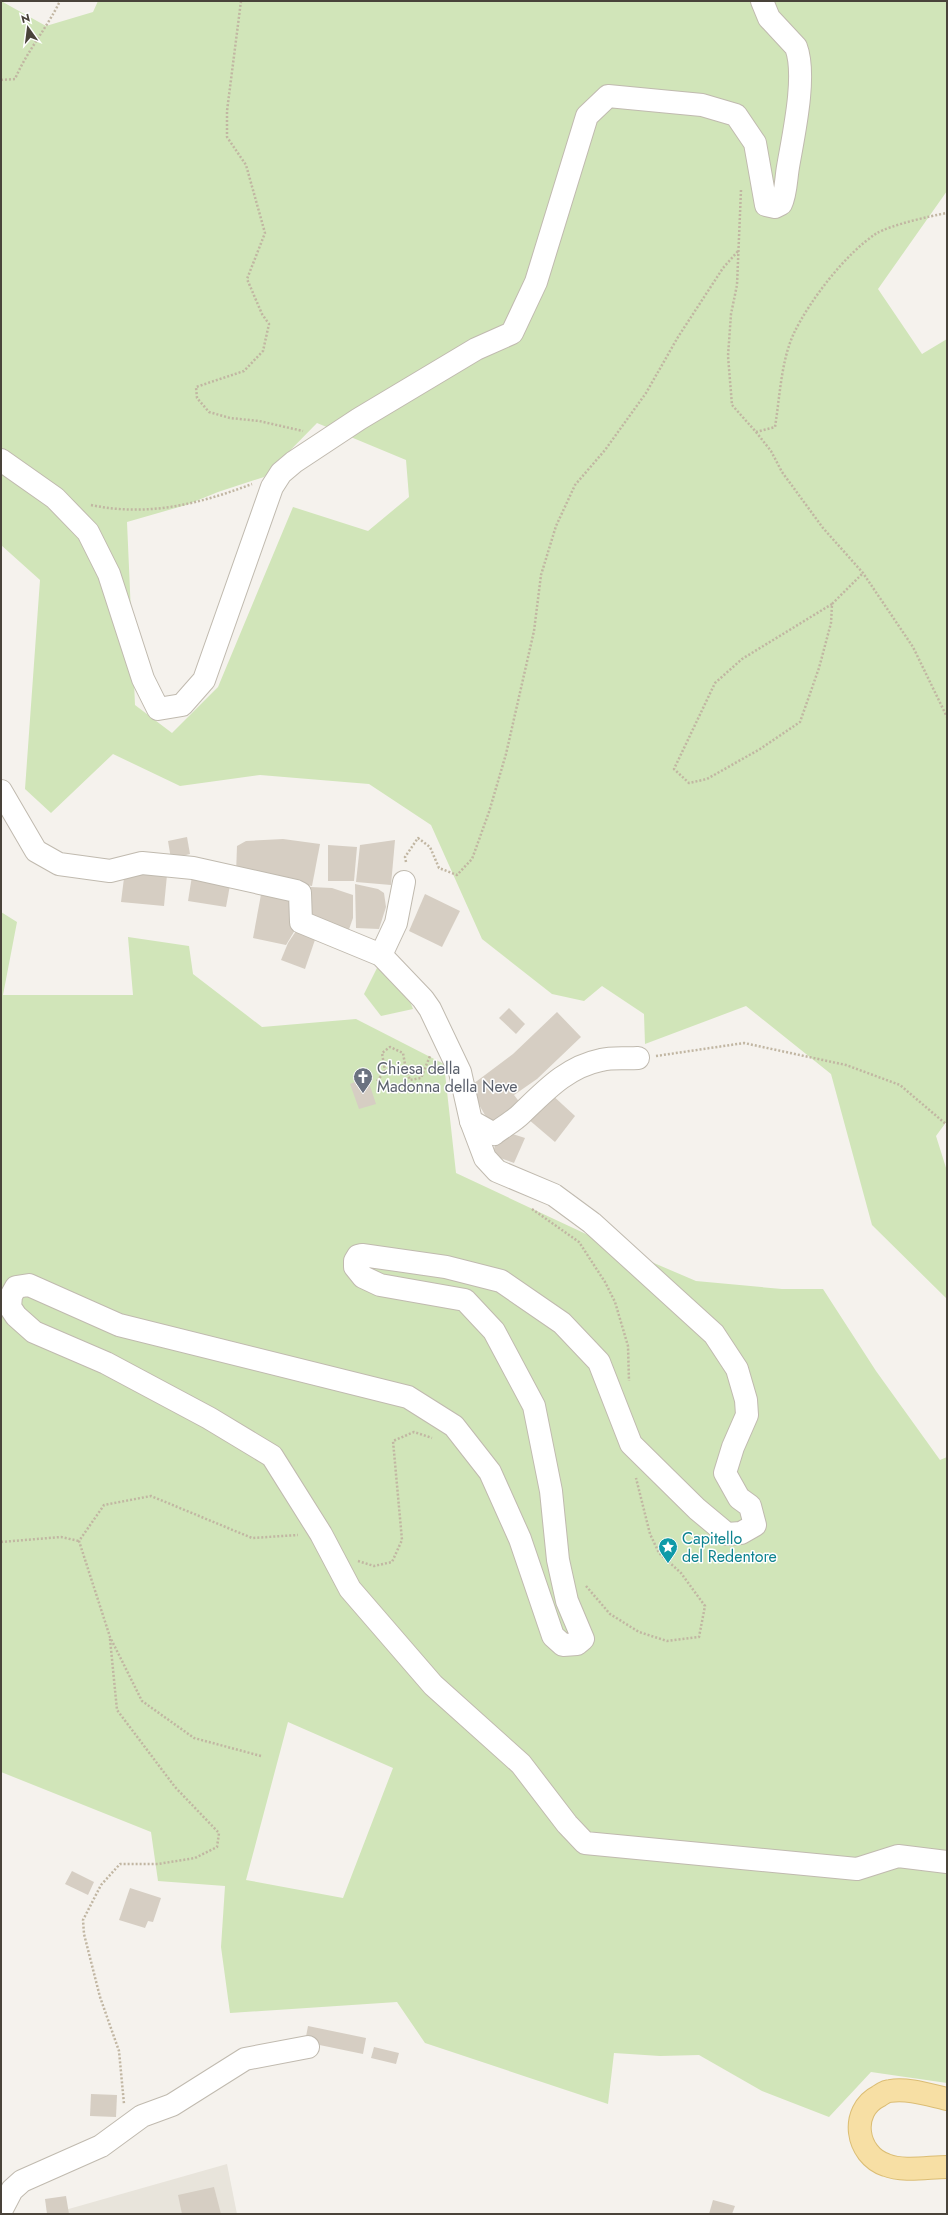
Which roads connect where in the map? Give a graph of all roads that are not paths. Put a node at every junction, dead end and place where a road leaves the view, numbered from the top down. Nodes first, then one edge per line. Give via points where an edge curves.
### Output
1 (762, 1) edge
2 (1, 460) edge
3 (1, 791) edge
4 (404, 882) road end
5 (381, 955) junction
6 (638, 1058) road end
7 (471, 1121) junction
8 (947, 1862) edge
9 (308, 2047) dead end
10 (947, 2099) edge
11 (947, 2167) edge
12 (1, 2211) edge

1 - 2 street via 769,18 799,53 799,89 781,204 775,207 766,205 755,143 736,115 702,105 608,96 587,116 536,282 512,333 476,348 328,440 281,473 272,487 204,680 182,705 158,708 142,679 106,567 88,532 55,498
3 - 5 street via 36,851 59,864 110,870 142,863 194,868 296,891 300,893 301,922
4 - 5 street via 396,923
5 - 7 street via 430,1008 460,1072
6 - 7 street via 604,1059 563,1075 520,1115 494,1134
7 - 8 street via 485,1158 497,1172 554,1195 592,1223 714,1334 737,1369 746,1400 747,1415 725,1473 739,1498 750,1506 755,1525 741,1533 726,1534 631,1444 599,1362 562,1323 501,1281 446,1267 358,1256 355,1267 363,1277 380,1285 465,1300 494,1331 534,1406 551,1491 558,1560 567,1602 583,1638 577,1644 563,1645 553,1636 520,1539 490,1472 454,1426 408,1397 119,1325 29,1285 16,1287 11,1296 10,1307 34,1332 106,1363 209,1418 272,1456 321,1534 350,1589 433,1685 521,1764 567,1824 585,1843 857,1869 898,1856
9 - 12 street via 245,2059 172,2105 142,2116 101,2146 22,2181 12,2190
10 - 11 main road via 908,2091 888,2091 872,2099 861,2111 859,2127 863,2146 873,2157 886,2165

